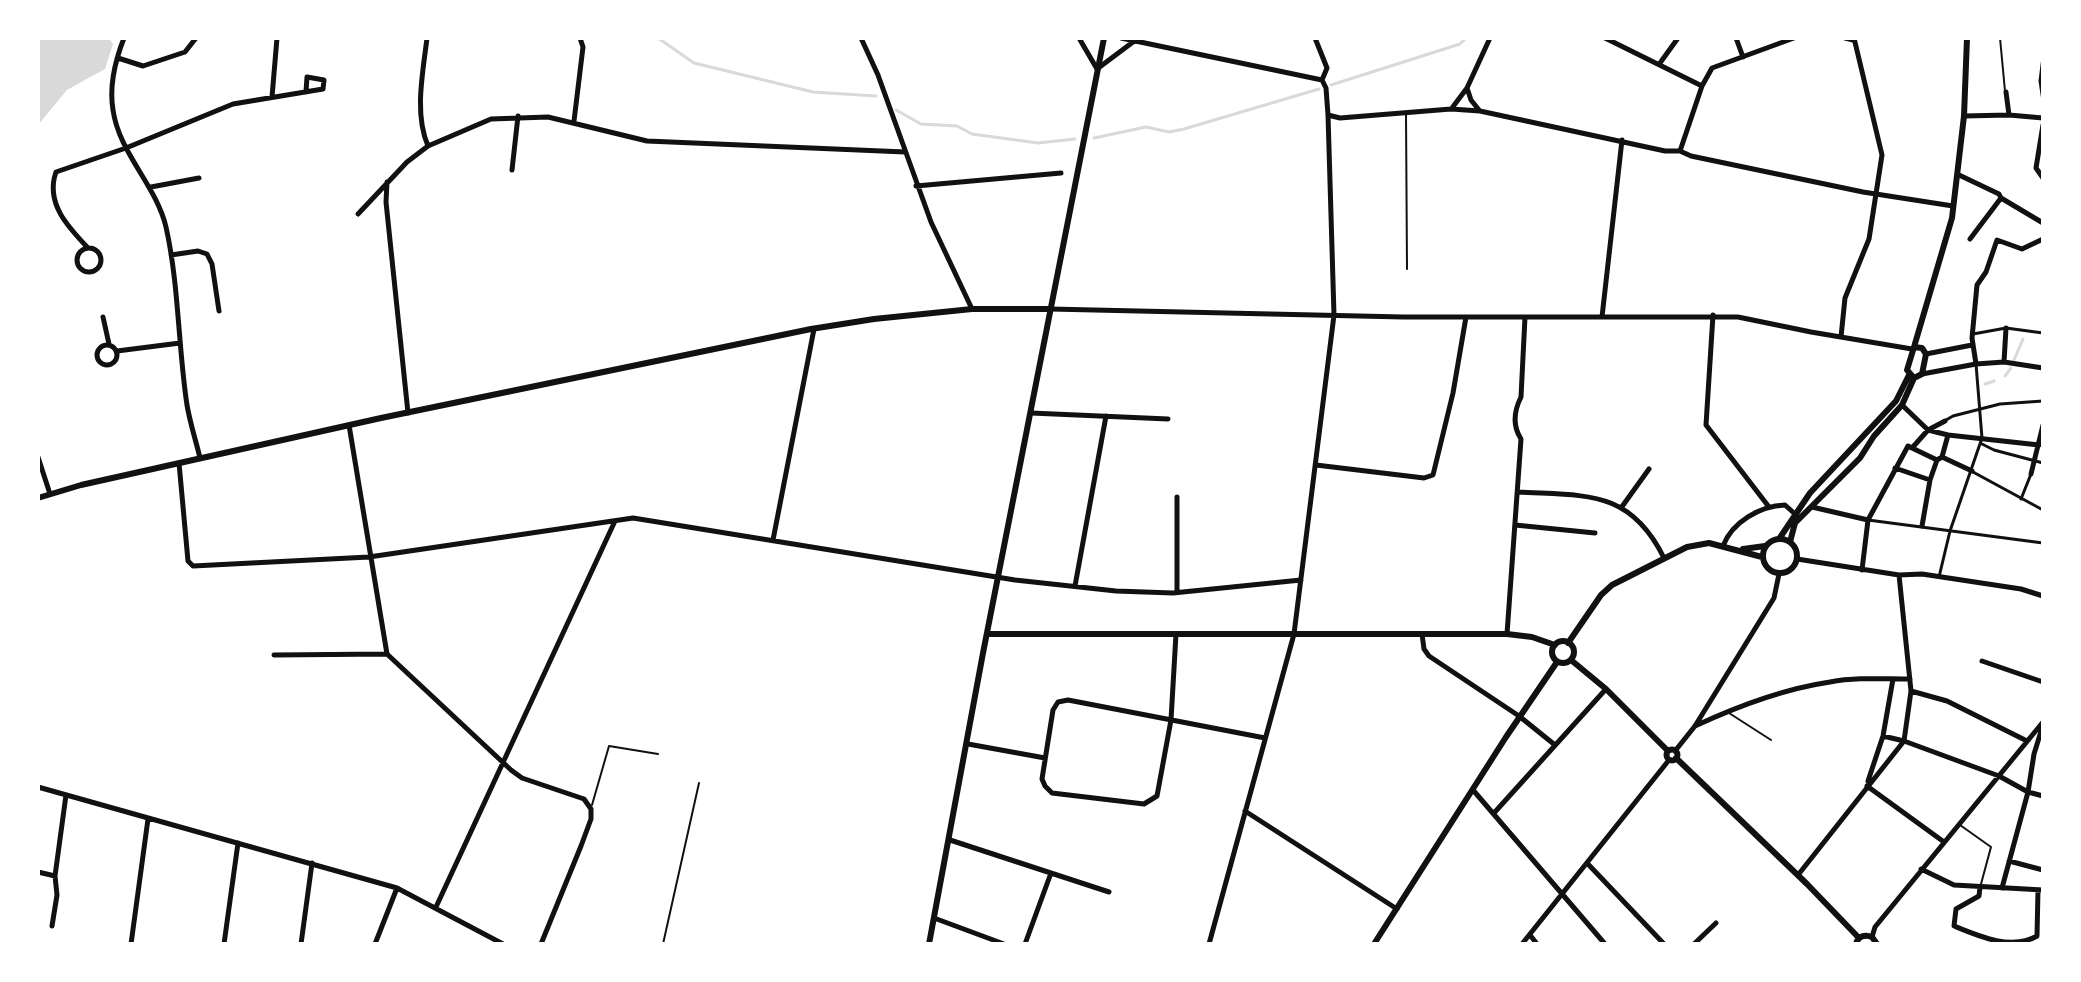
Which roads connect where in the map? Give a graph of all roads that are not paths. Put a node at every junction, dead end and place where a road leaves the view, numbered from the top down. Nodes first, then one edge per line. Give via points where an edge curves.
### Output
1 (124, 38) edge
2 (196, 38) edge
3 (277, 38) edge
4 (427, 38) edge
5 (580, 38) edge
6 (861, 38) edge
7 (1079, 38) edge
8 (1104, 38) edge
9 (1121, 38) edge
10 (1315, 38) edge
11 (1490, 38) edge
12 (1605, 38) edge
13 (1678, 38) edge
14 (1736, 38) edge
15 (1794, 38) edge
16 (1845, 38) edge
17 (1967, 38) edge
18 (2000, 38) edge
19 (1854, 39) edge
20 (1134, 40) edge
21 (1743, 57) junction
22 (2043, 57) edge
23 (118, 58) junction
24 (1660, 63) junction
25 (1097, 69) junction
26 (1322, 80) junction
27 (1702, 86) junction
28 (1467, 88) junction
29 (306, 92) dead end
30 (2006, 92) joint
31 (272, 97) junction
32 (2043, 101) edge
33 (1451, 109) junction
34 (1480, 111) junction
35 (1406, 112) junction
36 (1328, 115) junction
37 (2009, 115) junction
38 (518, 116) junction
39 (1964, 116) junction
40 (2043, 118) edge
41 (574, 121) junction
42 (2043, 125) edge
43 (1622, 140) junction
44 (428, 146) junction
45 (126, 148) junction
46 (1680, 151) junction
47 (905, 152) junction
48 (512, 170) dead end
49 (1061, 173) dead end
50 (1959, 175) junction
51 (199, 178) dead end
52 (2043, 178) edge
53 (387, 181) junction
54 (916, 186) junction
55 (151, 187) junction
56 (1878, 192) junction
57 (2001, 198) junction
58 (1953, 206) junction
59 (358, 214) dead end
60 (2043, 223) edge
61 (1970, 239) dead end
62 (2043, 239) edge
63 (88, 248) junction
64 (171, 255) junction
65 (1407, 269) dead end
66 (972, 309) junction
67 (1050, 309) junction
68 (219, 311) dead end
69 (1334, 315) junction
70 (1713, 315) junction
71 (103, 317) dead end
72 (1466, 317) junction
73 (1525, 317) junction
74 (1602, 317) junction
75 (2006, 328) junction
76 (814, 329) junction
77 (2043, 333) edge
78 (1973, 334) junction
79 (1841, 337) junction
80 (180, 343) junction
81 (109, 344) junction
82 (1972, 345) junction
83 (1913, 348) junction
84 (117, 351) junction
85 (1926, 354) junction
86 (2004, 362) junction
87 (1976, 364) junction
88 (2043, 368) edge
89 (1922, 374) junction
90 (1911, 376) junction
91 (2043, 401) edge
92 (1902, 405) junction
93 (1980, 409) junction
94 (408, 413) junction
95 (1031, 413) junction
96 (1106, 416) junction
97 (1168, 419) dead end
98 (1945, 421) joint
99 (349, 425) junction
100 (2043, 425) edge
101 (1928, 430) junction
102 (1948, 435) junction
103 (1981, 440) junction
104 (2039, 445) junction
105 (1912, 448) junction
106 (38, 457) edge
107 (200, 458) junction
108 (1940, 459) junction
109 (2036, 460) junction
110 (179, 463) junction
111 (2043, 463) edge
112 (1316, 465) junction
113 (1895, 468) junction
114 (1649, 469) dead end
115 (1972, 471) junction
116 (2031, 474) joint
117 (1930, 480) junction
118 (1518, 492) junction
119 (50, 494) junction
120 (1177, 497) dead end
121 (38, 498) edge
122 (2021, 499) junction
123 (1769, 507) junction
124 (1812, 507) junction
125 (1621, 508) junction
126 (2043, 510) edge
127 (1795, 514) junction
128 (615, 520) junction
129 (1868, 520) junction
130 (1515, 525) junction
131 (1922, 526) junction
132 (1950, 531) junction
133 (1595, 533) dead end
134 (1779, 539) junction
135 (773, 540) junction
136 (1790, 542) junction
137 (2043, 543) edge
138 (1723, 546) junction
139 (1765, 546) junction
140 (1740, 549) junction
141 (369, 557) junction
142 (1762, 557) junction
143 (1664, 558) junction
144 (1797, 559) junction
145 (1862, 570) junction
146 (1779, 574) junction
147 (1899, 575) junction
148 (999, 576) junction
149 (1939, 577) junction
150 (1301, 580) junction
151 (1075, 586) junction
152 (1177, 592) junction
153 (2043, 596) edge
154 (988, 634) junction
155 (1176, 634) junction
156 (1294, 634) junction
157 (1422, 634) junction
158 (1507, 634) junction
159 (1568, 643) junction
160 (1555, 645) junction
161 (387, 654) junction
162 (274, 655) dead end
163 (1571, 660) junction
164 (1982, 661) dead end
165 (1557, 662) junction
166 (1893, 679) junction
167 (1910, 679) junction
168 (2043, 682) edge
169 (1606, 689) junction
170 (1911, 691) junction
171 (1727, 711) junction
172 (1519, 716) junction
173 (1171, 720) junction
174 (2043, 723) edge
175 (1695, 726) junction
176 (1883, 736) junction
177 (1265, 738) junction
178 (1771, 740) dead end
179 (1904, 741) junction
180 (2027, 741) junction
181 (968, 744) junction
182 (1555, 745) junction
183 (658, 754) dead end
184 (1672, 755) junction
185 (1045, 758) junction
186 (504, 762) junction
187 (1999, 776) junction
188 (699, 783) dead end
189 (1867, 786) junction
190 (38, 787) edge
191 (1473, 790) junction
192 (2028, 792) junction
193 (66, 795) junction
194 (2043, 796) edge
195 (591, 809) junction
196 (1245, 811) junction
197 (1494, 813) junction
198 (148, 819) junction
199 (1959, 824) junction
200 (950, 840) junction
201 (1944, 842) junction
202 (238, 843) junction
203 (2009, 861) junction
204 (312, 863) junction
205 (1587, 863) junction
206 (1921, 869) junction
207 (2043, 870) edge
208 (38, 872) edge
209 (1051, 873) junction
210 (1798, 875) junction
211 (55, 876) junction
212 (1980, 887) junction
213 (397, 888) junction
214 (2002, 888) junction
215 (2040, 890) edge
216 (1109, 892) dead end
217 (1563, 892) junction
218 (436, 907) junction
219 (1397, 909) junction
220 (934, 918) junction
221 (1716, 923) dead end
222 (52, 926) dead end
223 (1530, 935) junction
224 (1872, 937) junction
225 (1857, 941) edge
226 (131, 944) edge
227 (224, 944) edge
228 (301, 944) edge
229 (376, 944) edge
230 (503, 944) edge
231 (541, 944) edge
232 (663, 944) edge
233 (929, 944) edge
234 (1004, 944) edge
235 (1025, 944) edge
236 (1209, 944) edge
237 (1374, 944) edge
238 (1522, 944) edge
239 (1537, 944) edge
240 (1605, 944) edge
241 (1664, 944) edge
242 (1694, 944) edge
243 (1877, 944) edge

1 - 23 street
2 - 23 street via 185,52 143,66
3 - 31 street
4 - 44 street via 421,131
5 - 41 street
6 - 47 street
7 - 25 street
8 - 25 main road
9 - 20 street
10 - 26 street via 1327,68
11 - 28 street
12 - 24 street
13 - 24 street
14 - 21 street
15 - 21 street
16 - 19 street
17 - 39 main road
18 - 30 lane
19 - 56 street via 1882,155
20 - 25 street
20 - 26 street
21 - 27 street via 1712,68
22 - 32 street
23 - 45 street via 113,112
24 - 27 street
25 - 67 main road
26 - 36 street
27 - 46 street
28 - 33 street
28 - 34 street
29 - 31 street
30 - 37 street
31 - 45 street via 233,104
33 - 34 street
33 - 35 street
34 - 43 street
35 - 36 street
35 - 65 lane
36 - 69 street
37 - 39 street
37 - 40 street
38 - 41 street
38 - 44 street via 491,119
38 - 48 street
39 - 50 main road
41 - 47 street via 647,141
42 - 52 street via 2036,168
43 - 46 street
43 - 74 street
44 - 53 street
45 - 55 street
45 - 63 street via 56,172 52,184 59,214
46 - 56 street
47 - 54 street
49 - 54 street
50 - 57 street
50 - 58 main road
51 - 55 street
53 - 59 street
53 - 94 street
54 - 66 street
55 - 64 street
56 - 58 street
56 - 79 street via 1869,239 1845,298
57 - 60 street
57 - 61 street
58 - 83 main road
62 - 78 street via 2022,249 1997,240 1977,285
63 - 63 street via 77,262 92,273 101,265 101,256
64 - 68 street via 207,254
64 - 80 street
66 - 67 main road
66 - 76 main road
67 - 69 street
67 - 95 main road
69 - 72 street
69 - 112 street
70 - 74 street
70 - 79 street
70 - 123 street via 1706,425
71 - 81 street
72 - 73 street
72 - 112 street via 1430,477
73 - 74 street
73 - 118 street via 1515,430 1521,439
75 - 77 street
75 - 78 street
75 - 86 street
76 - 94 main road
76 - 135 street
78 - 82 street
79 - 83 street
80 - 84 street
80 - 107 street
81 - 84 street
81 - 84 street via 98,350 101,363 113,363
82 - 85 street
82 - 87 street
83 - 85 main road
83 - 90 main road
85 - 89 main road
86 - 87 street
86 - 88 street
87 - 89 street
87 - 93 street
89 - 90 main road
90 - 92 main road
90 - 127 main road via 1896,401
91 - 93 street
92 - 101 street
92 - 124 main road
93 - 98 street
93 - 103 street
94 - 99 main road
95 - 96 street
95 - 148 main road
96 - 97 street
96 - 151 street
98 - 101 street
99 - 107 main road
99 - 141 street
100 - 104 street
101 - 102 street
101 - 105 street
102 - 103 street
102 - 108 street
103 - 104 street
103 - 109 street via 1994,450
103 - 115 street
104 - 109 street
105 - 108 street
105 - 113 street via 1908,446
106 - 119 street
107 - 110 main road
108 - 115 street
108 - 117 street
109 - 111 street
109 - 116 street
110 - 119 main road
110 - 141 street via 188,561 193,566
112 - 150 street
113 - 117 street
113 - 129 street
114 - 125 street
115 - 122 street
115 - 132 street
116 - 122 street
117 - 131 street
118 - 125 street via 1593,496
118 - 130 street
119 - 121 main road
120 - 152 street
122 - 126 street
123 - 127 street via 1785,505
123 - 138 street via 1738,523
124 - 129 street
124 - 136 main road via 1795,523
125 - 143 street via 1650,531
127 - 134 main road
128 - 135 street via 633,518
128 - 141 street
128 - 186 street
129 - 131 street
129 - 145 street
130 - 133 street
130 - 158 street
131 - 132 street
132 - 137 street
132 - 149 street
134 - 136 main road
134 - 139 main road
135 - 148 street
136 - 144 main road
138 - 140 main road
138 - 143 main road via 1698,543
139 - 140 main road
139 - 142 main road
140 - 142 main road
141 - 161 street
142 - 146 main road
143 - 159 main road via 1612,585
144 - 145 street
144 - 146 main road via 1793,568
145 - 147 street
146 - 175 street via 1774,598
147 - 149 street
147 - 167 street
148 - 151 street
148 - 154 main road
149 - 153 street
150 - 152 street
150 - 156 street
151 - 152 street
154 - 155 main road
154 - 181 main road
155 - 156 main road
155 - 173 street
156 - 157 main road
156 - 177 street
157 - 158 main road
157 - 172 street via 1429,656
158 - 160 main road
159 - 160 main road
159 - 163 main road via 1574,651
160 - 165 main road via 1552,654
161 - 162 street
161 - 186 street
163 - 165 main road
163 - 169 main road
164 - 168 street
165 - 172 main road
166 - 167 street
166 - 171 street via 1830,682
166 - 176 street
167 - 170 street
169 - 182 street
169 - 184 main road
170 - 179 street
170 - 180 street via 1947,701
171 - 175 street
171 - 178 lane
172 - 182 street
172 - 191 main road
173 - 177 street
173 - 185 street via 1058,702
173 - 185 street via 1157,796 1144,804 1052,793 1042,779
174 - 180 street
174 - 192 street
175 - 184 street
176 - 179 street
176 - 189 street
177 - 196 street
179 - 187 street
179 - 189 street
180 - 187 street
181 - 185 street
181 - 200 main road
182 - 197 street
183 - 195 lane via 609,746
184 - 205 street
184 - 210 main road
186 - 195 street via 522,778 584,799
186 - 218 street
187 - 192 street
187 - 199 street
188 - 232 lane
189 - 201 street
189 - 210 street
190 - 193 street
191 - 197 street
191 - 219 main road
192 - 194 street
192 - 203 street
193 - 198 street
193 - 211 street
195 - 231 street
196 - 219 street
196 - 236 street
197 - 217 street
198 - 202 street
198 - 226 street
199 - 201 street
199 - 212 lane via 1991,847
200 - 209 street
200 - 220 main road
201 - 206 street
202 - 204 street
202 - 227 street
203 - 207 street
203 - 214 street
204 - 213 street
204 - 228 street
205 - 217 street
205 - 241 street
206 - 212 street via 1954,885
206 - 224 street
208 - 211 street
209 - 216 street
209 - 235 street
210 - 225 main road
211 - 222 street
212 - 214 street
212 - 215 street via 1979,896 1956,909 1954,926 2002,941 2037,936
213 - 218 street
213 - 229 street
214 - 215 street
217 - 223 street
217 - 240 street
218 - 230 street
219 - 237 main road
220 - 233 main road
220 - 234 street
221 - 242 street
223 - 238 street
223 - 239 street
224 - 225 main road
224 - 243 main road

